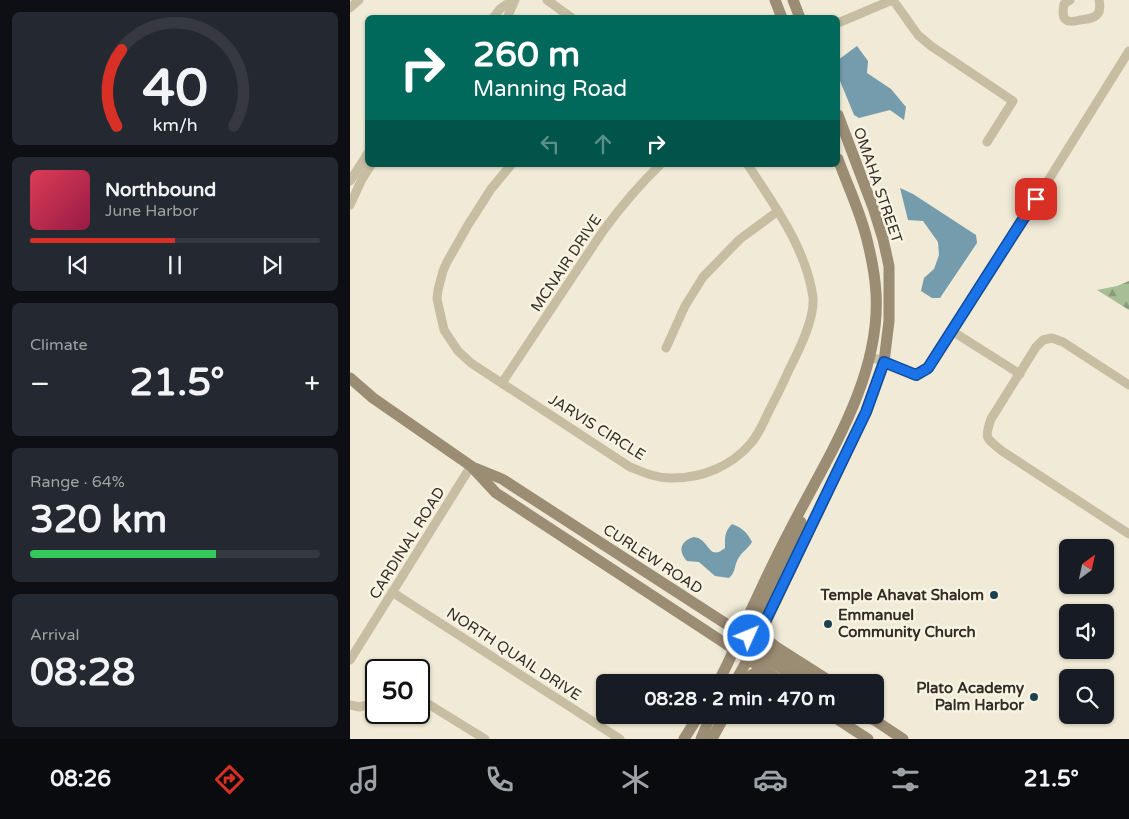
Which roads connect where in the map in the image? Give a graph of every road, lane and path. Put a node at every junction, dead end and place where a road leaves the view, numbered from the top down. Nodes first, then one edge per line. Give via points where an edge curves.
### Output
1 (359, 0) edge
2 (514, 0) edge
3 (547, 0) edge
4 (776, 0) edge
5 (793, 0) edge
6 (892, 0) edge
7 (1099, 0) edge
8 (1064, 1) edge
9 (350, 8) edge
10 (495, 15) edge
11 (508, 15) edge
12 (568, 15) edge
13 (781, 15) edge
14 (799, 15) edge
15 (840, 22) edge
16 (1129, 51) edge
17 (840, 120) edge
18 (987, 142) dead end
19 (365, 158) edge
20 (840, 164) edge
21 (370, 167) edge
22 (509, 167) edge
23 (658, 167) edge
24 (749, 167) edge
25 (351, 179) edge
26 (360, 182) junction
27 (350, 204) edge
28 (778, 211) junction
29 (952, 331) junction
30 (666, 348) dead end
31 (869, 356) junction
32 (884, 362) junction
33 (1020, 374) junction
34 (350, 378) edge
35 (502, 384) junction
36 (1129, 385) edge
37 (471, 466) junction
38 (1129, 534) edge
39 (392, 592) junction
40 (762, 628) junction
41 (742, 644) junction
42 (350, 660) edge
43 (762, 670) junction
44 (723, 674) edge
45 (732, 674) edge
46 (736, 674) edge
47 (754, 674) edge
48 (769, 674) edge
49 (789, 674) edge
50 (800, 674) edge
51 (819, 674) edge
52 (350, 705) edge
53 (430, 705) edge
54 (365, 706) edge
55 (693, 724) edge
56 (708, 724) edge
57 (711, 724) edge
58 (720, 724) edge
59 (845, 724) edge
60 (881, 724) edge
61 (615, 738) edge
62 (484, 739) edge
63 (684, 739) edge
64 (702, 739) edge
65 (710, 739) edge
66 (868, 739) edge
67 (903, 739) edge

1 - 9 street
2 - 10 street
2 - 11 street
3 - 12 street
4 - 13 main road
5 - 14 main road
6 - 15 street
6 - 18 street via 918,35 931,46 1013,101
7 - 8 street via 1094,17 1072,22 1063,17
16 - 29 street
17 - 32 main road, OMAHA STREET via 874,210 888,266 889,321
19 - 25 street
20 - 31 main road, OMAHA STREET via 868,243 874,271 876,317
21 - 26 street
22 - 35 street, JARVIS CIRCLE via 491,189 447,262 437,299 444,330 458,351
23 - 35 street, MCNAIR DRIVE via 603,231
24 - 28 street, JARVIS CIRCLE
25 - 26 street
26 - 27 street
28 - 30 street via 740,238 702,277
28 - 35 street, JARVIS CIRCLE via 804,259 813,298 811,316 801,346 762,425 752,442 725,465 693,476 670,478 647,474 630,467
29 - 32 street via 928,368 916,375
29 - 33 street
31 - 32 street
31 - 41 main road, OMAHA STREET via 858,394 788,533
32 - 40 main road, OMAHA STREET via 866,412
33 - 36 street via 1036,347 1043,340 1052,338
33 - 38 street via 991,419 986,432 989,440
34 - 37 main road, CURLEW ROAD via 380,403
37 - 39 street, CARDINAL ROAD
37 - 41 main road, CURLEW ROAD via 502,478
37 - 41 main road, CURLEW ROAD via 496,493 580,548
39 - 42 street, CARDINAL ROAD
39 - 61 street, NORTH QUAIL DRIVE
40 - 41 main road, OMAHA STREET
40 - 51 main road via 770,642
41 - 43 main road, CURLEW ROAD
41 - 44 main road, OMAHA STREET
41 - 45 main road
41 - 46 main road, OMAHA STREET
41 - 49 main road
41 - 50 main road, CURLEW ROAD
43 - 47 main road
43 - 48 main road, CURLEW ROAD
52 - 54 street
53 - 62 street
55 - 63 main road
56 - 64 main road
57 - 64 main road
58 - 65 main road
59 - 66 main road
60 - 67 main road

